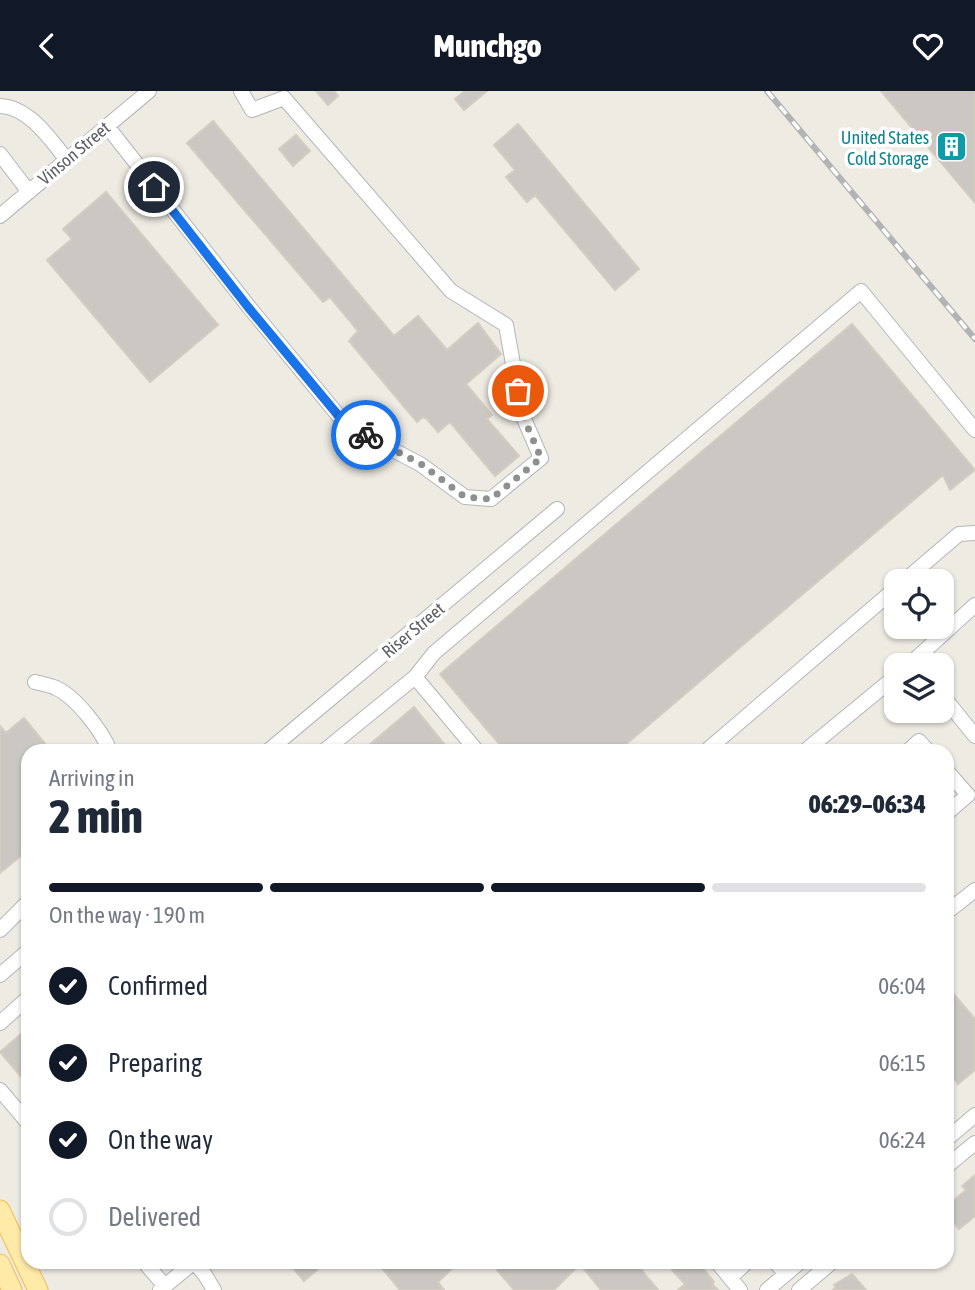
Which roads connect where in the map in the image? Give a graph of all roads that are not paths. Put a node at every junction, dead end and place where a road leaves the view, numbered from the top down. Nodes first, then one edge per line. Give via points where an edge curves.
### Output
1 (149, 91) edge
2 (241, 91) edge
3 (287, 95) edge
4 (0, 106) edge
5 (107, 126) junction
6 (0, 154) edge
7 (67, 160) junction
8 (29, 192) junction
9 (0, 216) edge
10 (975, 430) edge
11 (557, 509) dead end
12 (975, 533) edge
13 (918, 569) edge
14 (884, 598) edge
15 (975, 605) edge
16 (925, 653) edge
17 (415, 677) junction
18 (35, 682) dead end
19 (884, 685) edge
20 (954, 710) edge
21 (975, 736) edge
22 (107, 744) edge
23 (276, 744) edge
24 (333, 744) edge
25 (471, 744) edge
26 (714, 744) edge
27 (813, 744) edge
28 (954, 779) edge
29 (954, 807) edge
30 (975, 890) edge
31 (954, 906) edge
32 (21, 909) edge
33 (0, 930) edge
34 (21, 957) edge
35 (0, 975) edge
36 (21, 1005) edge
37 (0, 1023) edge
38 (0, 1090) edge
39 (21, 1115) edge
40 (975, 1115) edge
41 (954, 1133) edge
42 (975, 1143) edge
43 (954, 1160) edge
44 (0, 1210) edge
45 (21, 1255) edge
46 (0, 1264) edge
47 (27, 1269) edge
48 (149, 1269) edge
49 (185, 1269) edge
50 (200, 1269) edge
51 (723, 1269) edge
52 (740, 1269) edge
53 (781, 1269) edge
54 (792, 1269) edge
55 (825, 1269) edge
56 (786, 1274) junction
57 (730, 1278) junction
58 (162, 1288) edge
59 (806, 1288) edge
60 (12, 1290) edge
61 (37, 1290) edge
62 (214, 1290) edge
63 (740, 1290) edge
64 (767, 1290) edge

1 - 5 street, Vinson Street
2 - 3 street via 252,110
3 - 5 street via 451,291 506,325 522,414 541,458 491,499 465,497 421,464 347,426
4 - 7 street via 23,113
5 - 7 street, Vinson Street
6 - 8 street
7 - 8 street, Vinson Street
8 - 9 street, Vinson Street
10 - 17 street via 861,291 434,653
11 - 23 street, Riser Street
12 - 13 street via 959,534
14 - 26 street
15 - 16 street
17 - 24 street
17 - 25 street
18 - 22 street via 67,695
19 - 27 street
20 - 21 street
28 - 29 street via 968,795
30 - 31 street
32 - 33 street
34 - 35 street
36 - 37 street
38 - 39 street
40 - 41 street
42 - 43 street
44 - 45 main road
46 - 60 main road
47 - 61 main road
48 - 58 street
49 - 58 street
50 - 62 street
51 - 57 street
52 - 57 street
53 - 56 street
54 - 56 street
55 - 59 street
56 - 64 street
57 - 63 street

